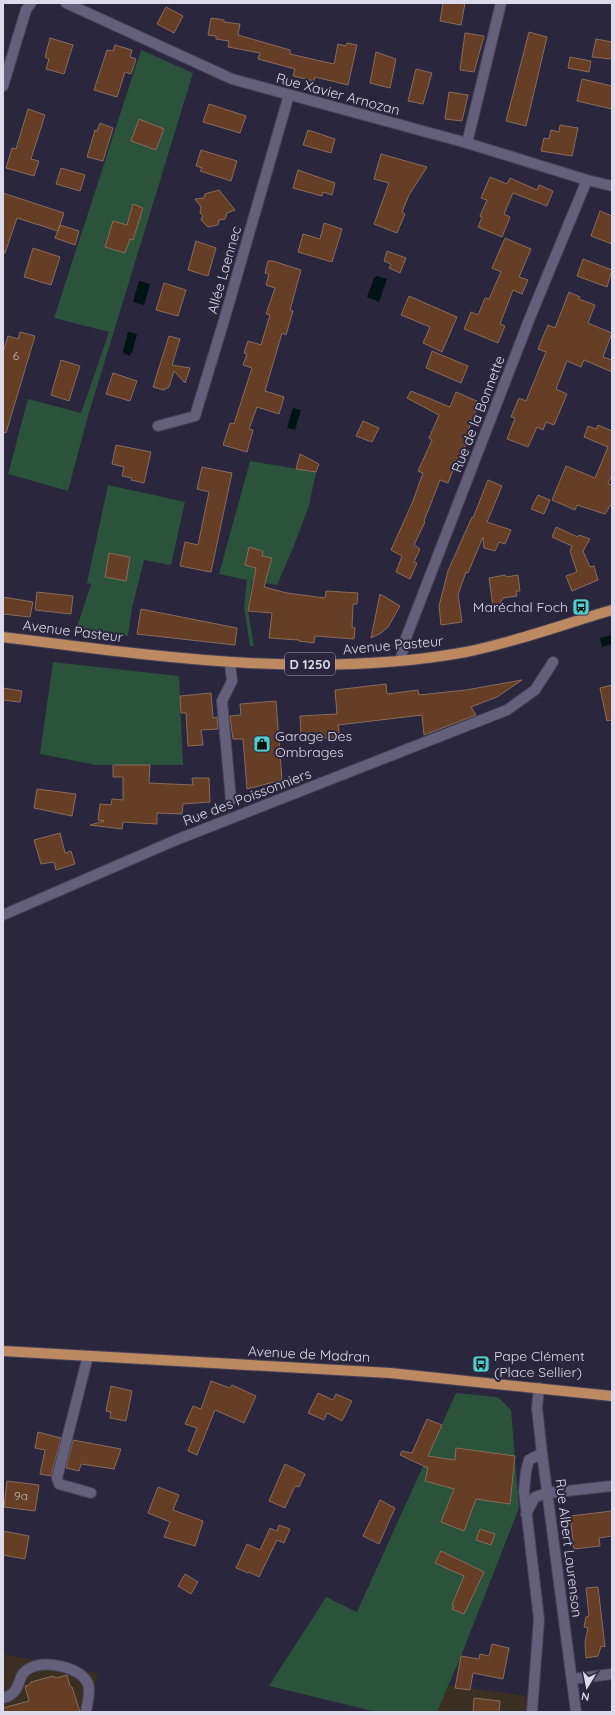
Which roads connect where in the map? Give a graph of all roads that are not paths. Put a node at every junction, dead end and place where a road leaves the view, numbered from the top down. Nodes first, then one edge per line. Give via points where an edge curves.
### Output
1 (32, 3) edge
2 (66, 3) edge
3 (500, 3) edge
4 (3, 86) edge
5 (289, 96) junction
6 (467, 143) junction
7 (587, 180) junction
8 (612, 186) edge
9 (158, 426) dead end
10 (612, 610) edge
11 (3, 637) edge
12 (401, 660) junction
13 (230, 662) junction
14 (553, 662) dead end
15 (231, 800) dead end
16 (3, 915) edge
17 (3, 1351) edge
18 (88, 1356) junction
19 (539, 1388) junction
20 (612, 1396) edge
21 (542, 1453) junction
22 (612, 1486) edge
23 (90, 1493) dead end
24 (548, 1493) junction
25 (526, 1514) junction
26 (612, 1674) edge
27 (572, 1679) junction
28 (3, 1698) edge
29 (86, 1712) edge
30 (532, 1712) edge
31 (576, 1712) edge

1 - 4 street via 26,10
2 - 5 street, Rue Xavier Arnozan via 232,79
3 - 6 street
5 - 6 street, Rue Xavier Arnozan
5 - 9 street, Allée Laennec via 195,416
6 - 7 street, Rue Xavier Arnozan
7 - 8 street, Rue Xavier Arnozan
7 - 12 street, Rue de la Bonnette via 531,315 404,643
10 - 12 main road, Avenue Pasteur / D 1250 via 466,652
11 - 13 main road, Avenue Pasteur / D 1250
12 - 13 main road, Avenue Pasteur / D 1250 via 321,664
13 - 15 street via 232,681 222,701
14 - 16 street, Rue des Poissonniers via 534,690 507,710 176,840
17 - 18 main road, Avenue de Madran
18 - 19 main road, Avenue de Madran via 390,1373
18 - 23 street via 57,1478 59,1484
19 - 20 main road, Avenue de Madran
19 - 21 street, Rue Albert Laurenson via 537,1408
21 - 24 street, Rue Albert Laurenson
21 - 25 street via 529,1460 526,1471
22 - 24 street
24 - 25 street via 535,1497
24 - 27 street, Rue Albert Laurenson
25 - 30 street via 539,1619
26 - 27 street
27 - 31 street, Rue Albert Laurenson
28 - 29 street via 18,1690 22,1675 29,1669 52,1664 82,1676 88,1685

